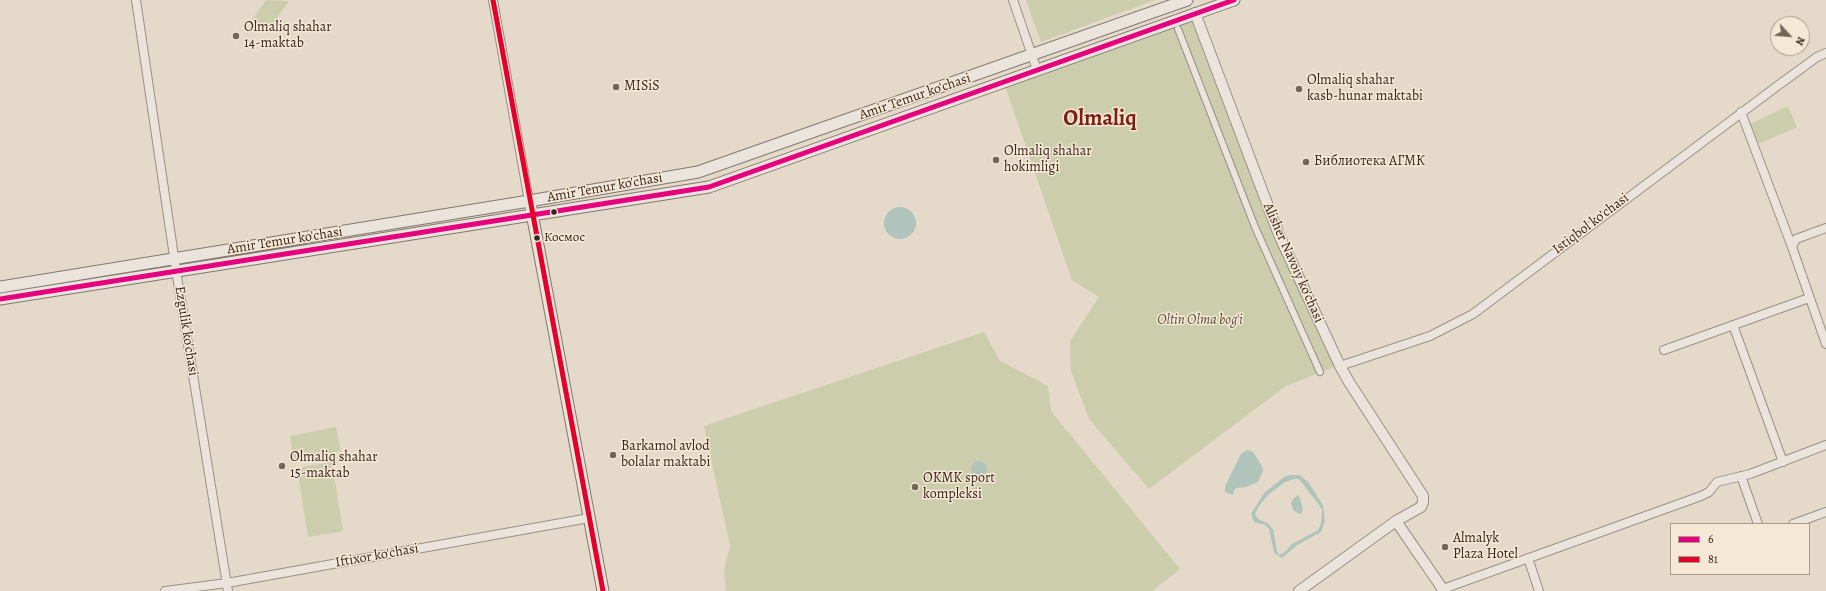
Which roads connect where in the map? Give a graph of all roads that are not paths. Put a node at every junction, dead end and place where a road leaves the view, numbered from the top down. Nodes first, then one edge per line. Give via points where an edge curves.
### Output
1 (136, 0) edge
2 (492, 0) edge
3 (1013, 0) edge
4 (1187, 0) edge
5 (1234, 0) edge
6 (1195, 13) junction
7 (1178, 29) dead end
8 (1826, 53) edge
9 (1032, 56) junction
10 (1037, 70) junction
11 (1741, 112) junction
12 (529, 201) junction
13 (532, 214) junction
14 (1826, 228) edge
15 (1792, 247) junction
16 (176, 265) junction
17 (0, 287) edge
18 (1809, 298) junction
19 (0, 299) edge
20 (1733, 325) junction
21 (1826, 344) edge
22 (1664, 350) dead end
23 (1340, 366) junction
24 (1320, 372) dead end
25 (1826, 445) edge
26 (1783, 462) junction
27 (1741, 476) junction
28 (1826, 512) edge
29 (589, 518) junction
30 (1396, 521) junction
31 (1758, 523) edge
32 (1796, 523) edge
33 (1528, 558) junction
34 (228, 587) edge
35 (1444, 590) edge
36 (165, 591) edge
37 (603, 591) edge
38 (1299, 591) edge
39 (1539, 591) edge

1 - 16 street, Ezgulik ko'chasi
2 - 12 street
3 - 9 street
4 - 9 main road, Amir Temur ko'chasi
5 - 6 main road, Amir Temur ko'chasi
6 - 10 main road, Amir Temur ko'chasi
6 - 23 street, Alisher Navoiy ko'chasi via 1279,235
7 - 24 street via 1255,227
8 - 11 street, Istiqbol ko'chasi
9 - 10 street
9 - 12 main road, Amir Temur ko'chasi via 698,172
10 - 13 main road, Amir Temur ko'chasi via 709,187
11 - 15 street
11 - 23 street, Istiqbol ko'chasi via 1473,314 1430,336
12 - 13 main road
12 - 16 main road, Amir Temur ko'chasi
13 - 16 main road, Amir Temur ko'chasi
13 - 29 main road
14 - 15 street via 1796,238
15 - 18 street
16 - 17 main road, Amir Temur ko'chasi
16 - 19 main road, Amir Temur ko'chasi
16 - 34 street, Ezgulik ko'chasi
18 - 20 street
18 - 21 street
20 - 22 street
20 - 26 street
23 - 30 street, Alisher Navoiy ko'chasi via 1423,496 1421,507
25 - 26 street
26 - 27 street
27 - 31 street
27 - 33 street via 1717,482 1709,492 1701,496
28 - 32 street
29 - 34 street, Iftixor ko'chasi
29 - 37 main road
30 - 35 street
30 - 38 street
33 - 35 street
33 - 39 street
34 - 36 street, Iftixor ko'chasi

